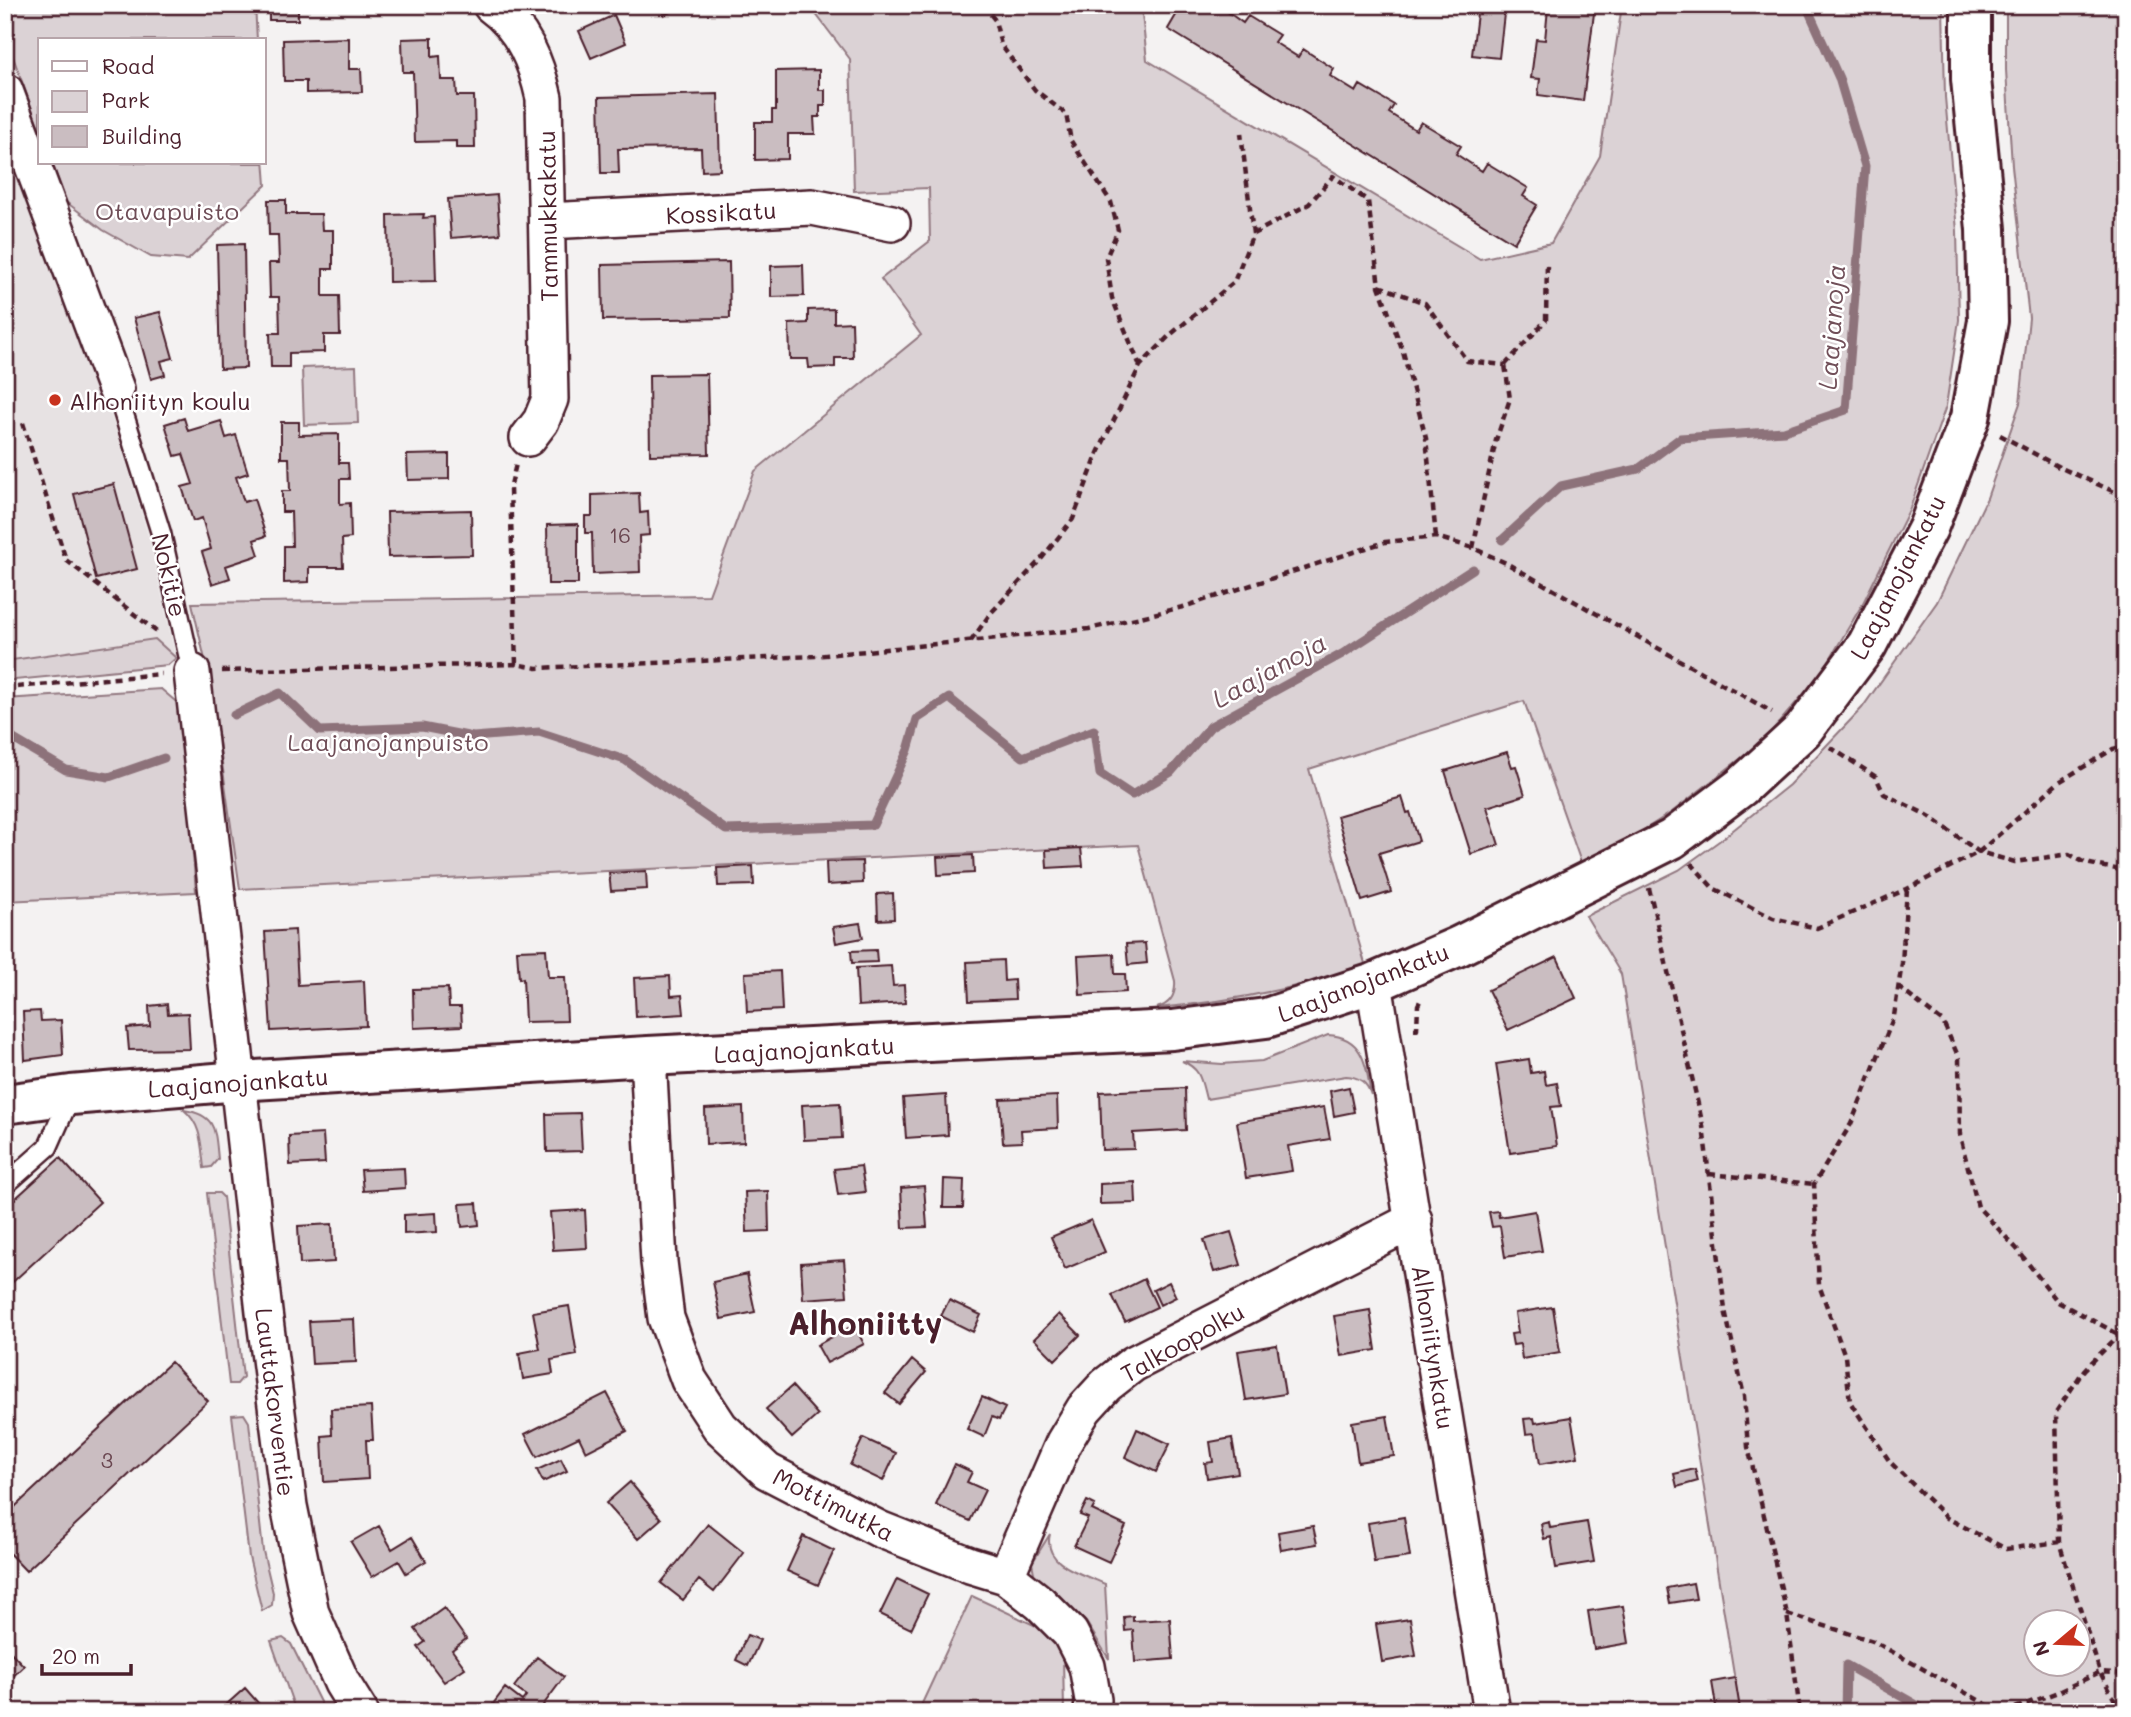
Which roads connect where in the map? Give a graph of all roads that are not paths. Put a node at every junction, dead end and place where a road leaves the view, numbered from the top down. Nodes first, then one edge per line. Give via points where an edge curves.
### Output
1 (491, 5) edge
2 (1970, 5) edge
3 (5, 91) edge
4 (548, 221) junction
5 (892, 223) dead end
6 (116, 388) joint
7 (528, 438) road end
8 (191, 664) joint
9 (1374, 983) junction
10 (648, 1056) junction
11 (239, 1080) junction
12 (71, 1095) junction
13 (5, 1104) edge
14 (5, 1185) edge
15 (1414, 1220) junction
16 (1006, 1576) junction
17 (360, 1712) edge
18 (1092, 1712) edge
19 (1492, 1712) edge

1 - 4 street, Tammukkakatu via 514,25 539,76 544,99
2 - 9 street, Laajanojankatu via 1988,321 1970,418 1928,528 1867,645 1809,734 1672,839 1486,934
3 - 6 street, Nokitie
4 - 5 street, Kossikatu via 813,206
4 - 7 street, Tammukkakatu via 550,400
6 - 8 lane, Nokitie via 161,533
8 - 11 street, Nokitie
9 - 10 street, Laajanojankatu via 1266,1018 1220,1026
9 - 15 street, Alhoniitynkatu
10 - 11 street, Laajanojankatu
10 - 16 street, Mottimutka via 666,1318 689,1380 720,1427 767,1471 879,1529
11 - 12 street, Laajanojankatu
11 - 17 street, Lauttakorventie via 289,1506 312,1613 342,1683
12 - 13 street, Laajanojankatu
12 - 14 lane via 48,1147
15 - 16 street, Talkoopolku via 1133,1364 1106,1385 1064,1442
15 - 19 street, Alhoniitynkatu
16 - 18 street, Mottimutka via 1070,1633 1087,1666

